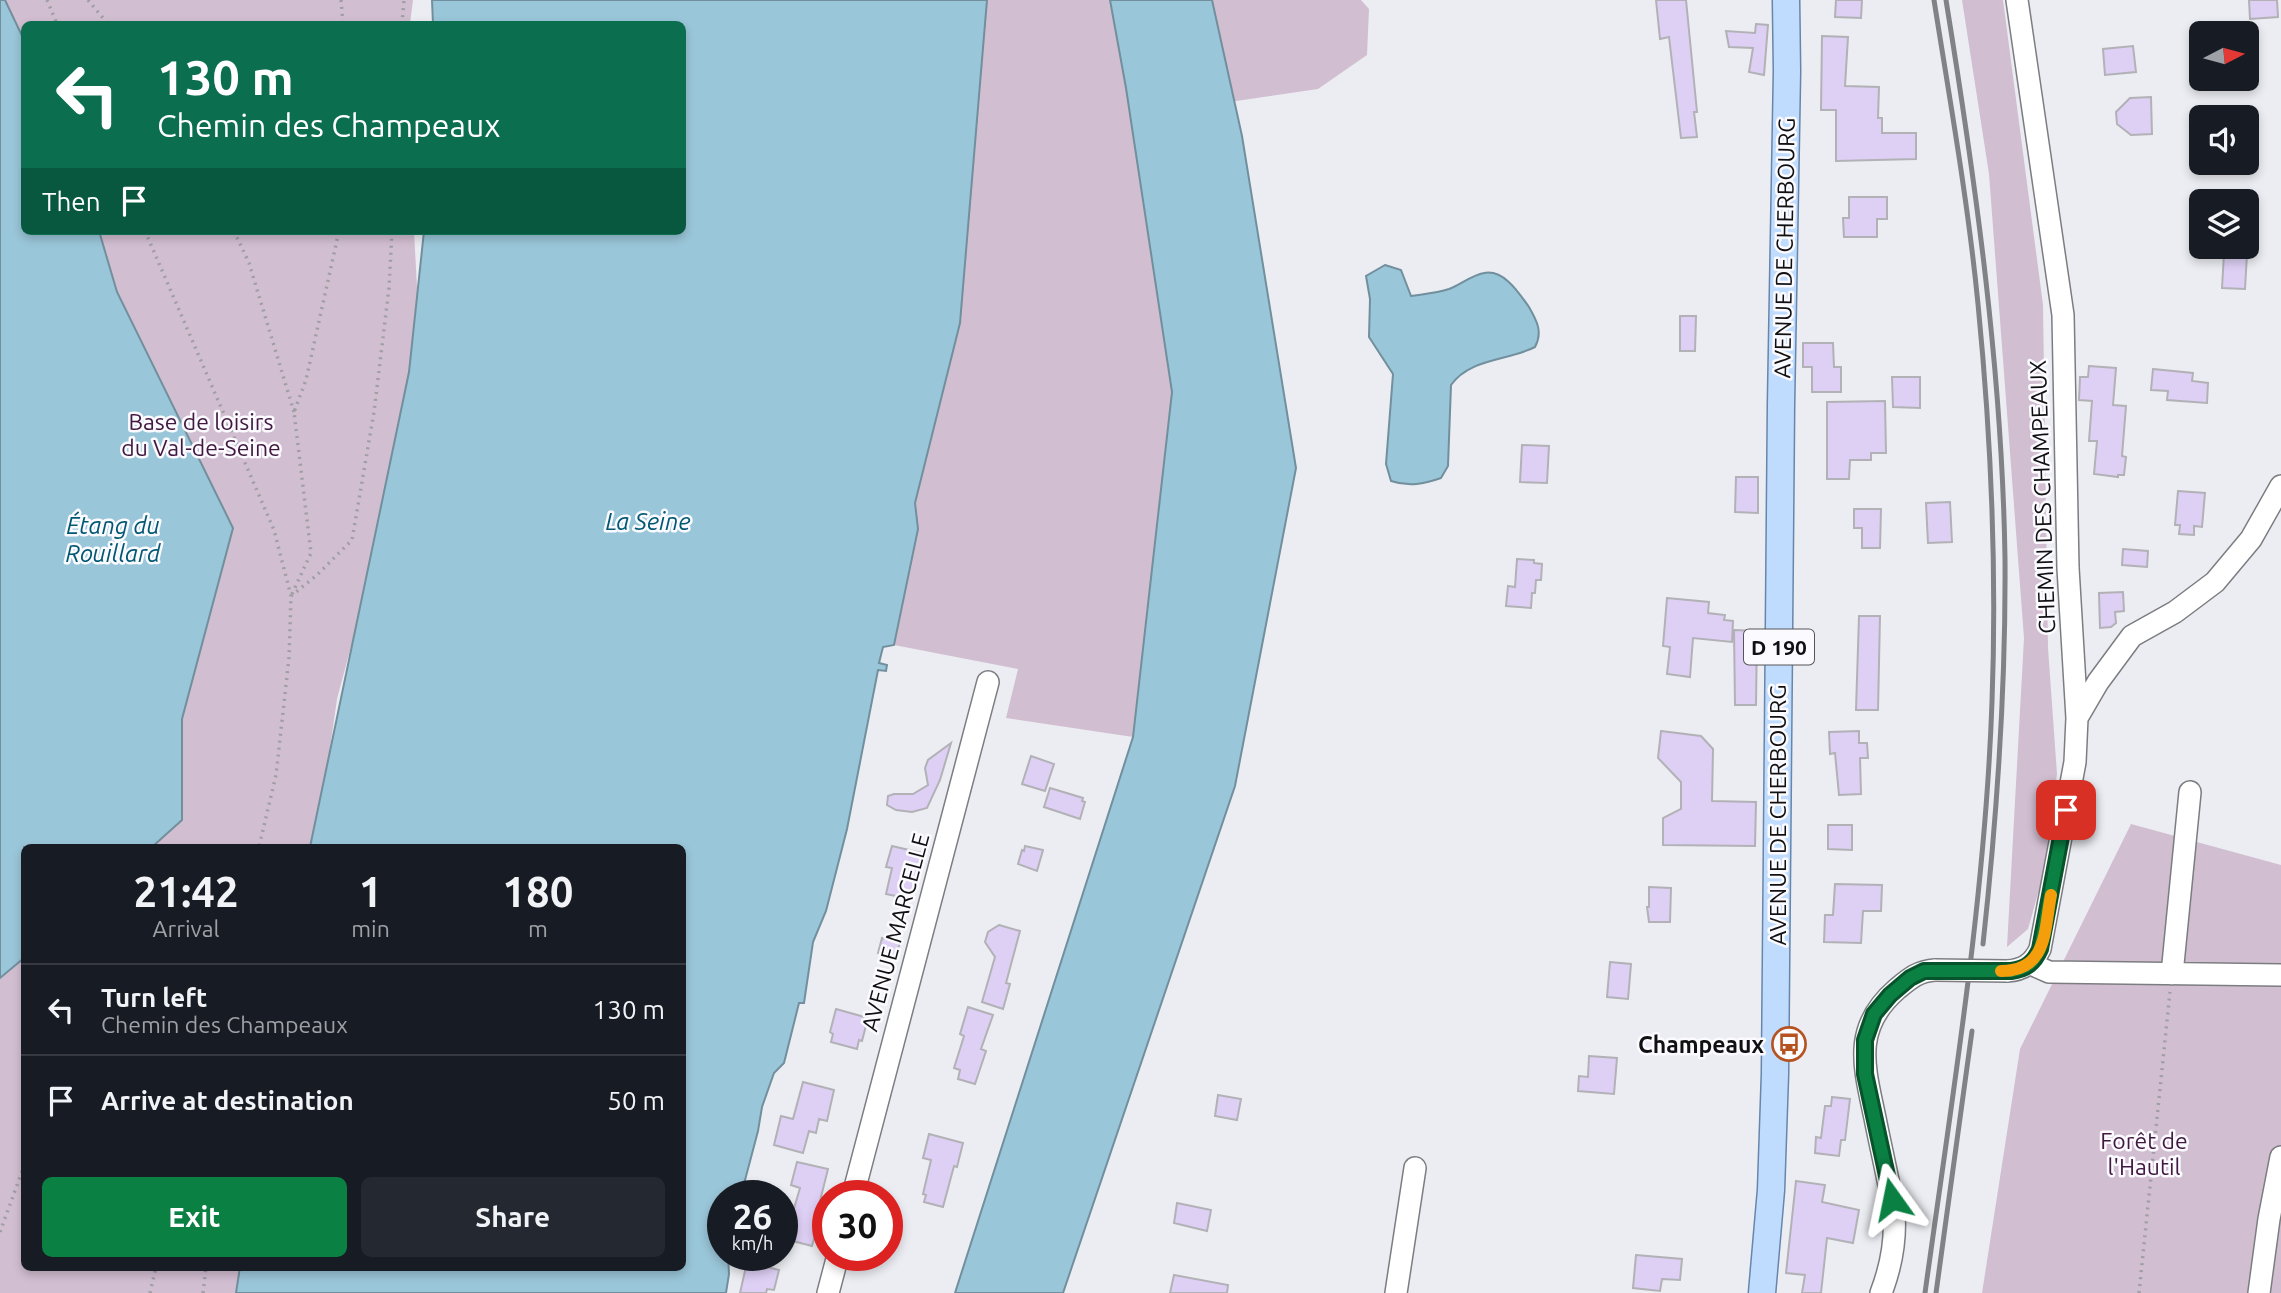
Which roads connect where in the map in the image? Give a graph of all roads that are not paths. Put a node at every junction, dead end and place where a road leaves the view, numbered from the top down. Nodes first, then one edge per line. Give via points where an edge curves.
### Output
1 (1786, 0) edge
2 (2017, 0) edge
3 (2281, 486) edge
4 (988, 681) dead end
5 (2077, 718) junction
6 (2190, 792) dead end
7 (2031, 964) junction
8 (2172, 974) junction
9 (2281, 975) edge
10 (2281, 1157) edge
11 (1415, 1168) dead end
12 (857, 1180) edge
13 (834, 1271) edge
14 (828, 1293) edge
15 (1396, 1293) edge
16 (1762, 1293) edge
17 (1881, 1293) edge
18 (2259, 1293) edge

1 - 16 main road, AVENUE DE CHERBOURG / D 190 via 1775,1074
2 - 5 street, CHEMIN DES CHAMPEAUX via 2063,315 2068,568
3 - 5 street via 2252,539 2215,582 2132,636
4 - 12 street, AVENUE MARCELLE
5 - 7 street, CHEMIN DES CHAMPEAUX via 2075,762 2040,949
6 - 8 street
7 - 8 street via 2049,972
7 - 17 street, bridge via 2007,971 1917,974 1874,1014 1865,1040 1865,1074 1895,1220 1891,1261
8 - 9 street
10 - 18 street
11 - 15 street
13 - 14 street

